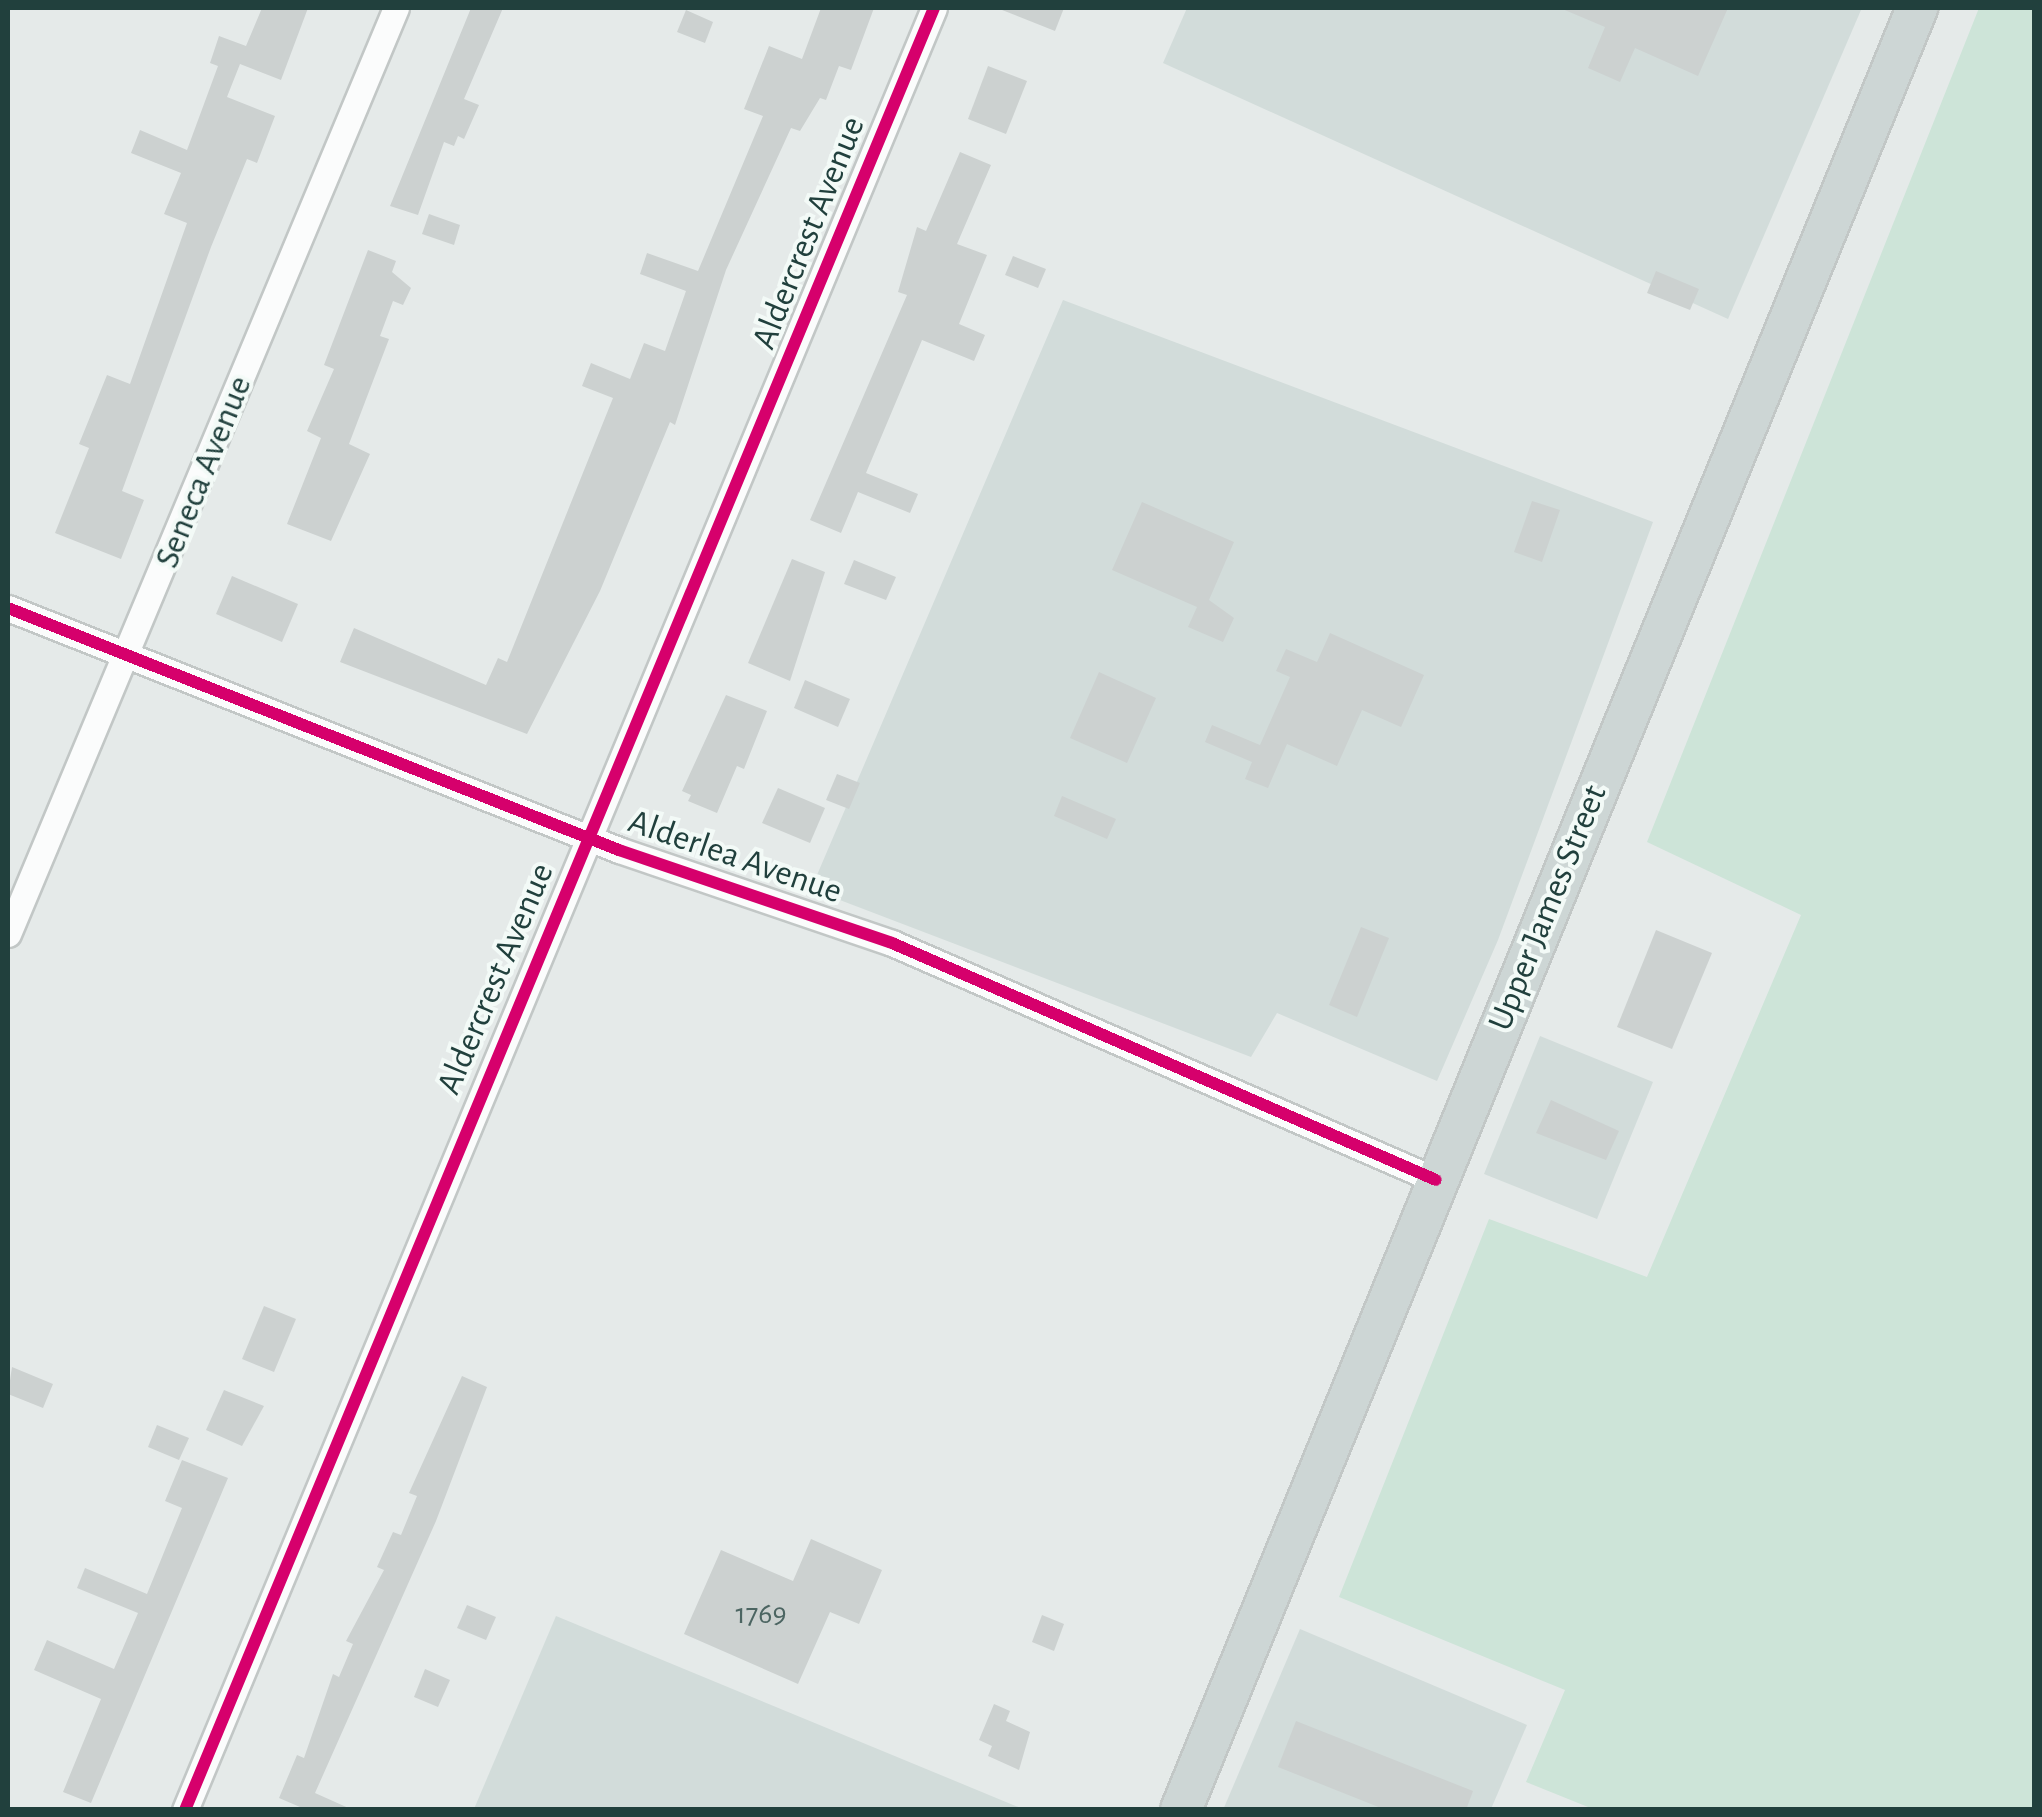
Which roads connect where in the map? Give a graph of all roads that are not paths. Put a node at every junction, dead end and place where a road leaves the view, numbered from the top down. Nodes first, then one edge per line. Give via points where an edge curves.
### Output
1 (396, 8) edge
2 (934, 8) edge
3 (1917, 8) edge
4 (8, 608) edge
5 (128, 656) junction
6 (589, 837) junction
7 (8, 934) edge
8 (1436, 1180) junction
9 (185, 1810) edge
10 (1181, 1810) edge

1 - 5 street, Seneca Avenue
2 - 6 street, Aldercrest Avenue
3 - 8 main road, Upper James Street
4 - 5 street, Alderlea Avenue
5 - 6 street, Alderlea Avenue
5 - 7 street, Seneca Avenue
6 - 8 street, Alderlea Avenue via 892,943
6 - 9 street, Aldercrest Avenue
8 - 10 main road, Upper James Street

